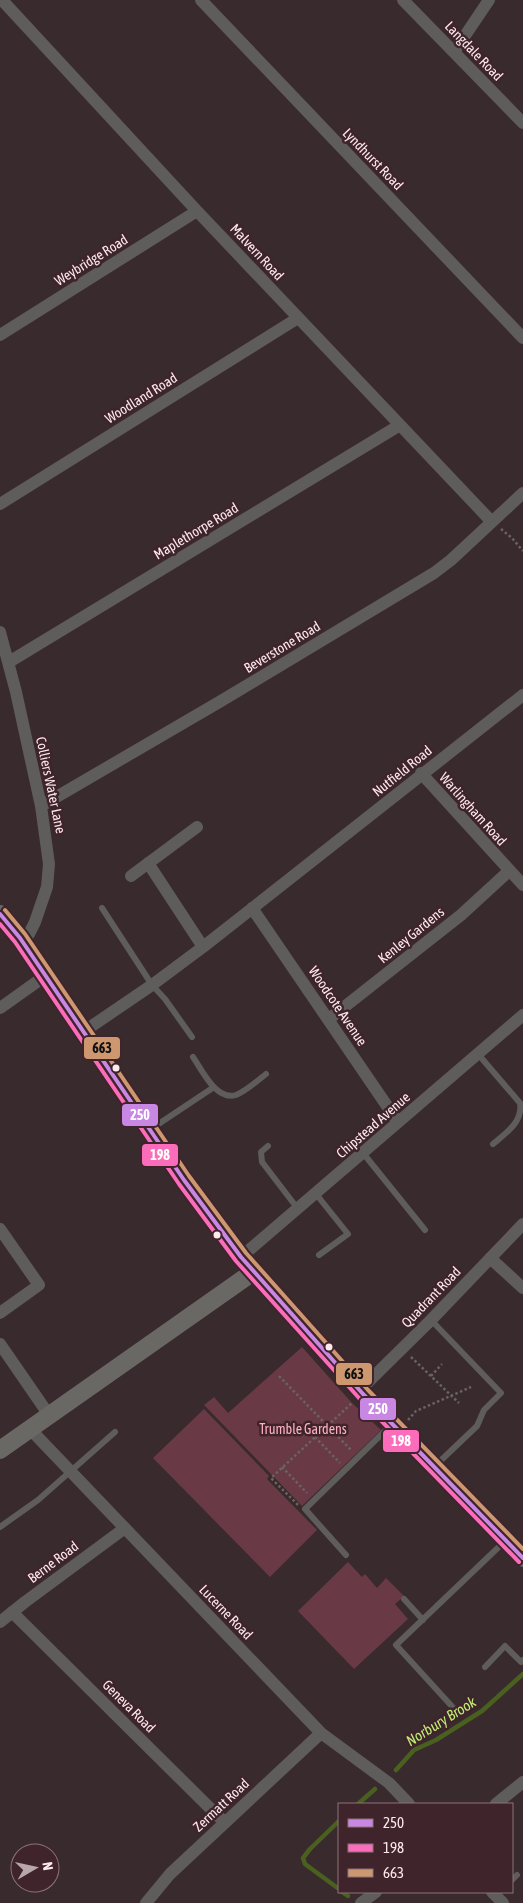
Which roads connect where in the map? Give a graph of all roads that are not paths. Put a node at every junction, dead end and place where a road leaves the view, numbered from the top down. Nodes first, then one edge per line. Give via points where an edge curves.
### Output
1 (2, 0) edge
2 (201, 0) edge
3 (403, 0) edge
4 (489, 0) edge
5 (454, 52) junction
6 (523, 123) edge
7 (197, 211) junction
8 (298, 318) junction
9 (0, 336) edge
10 (523, 338) edge
11 (400, 425) junction
12 (523, 492) edge
13 (0, 504) edge
14 (492, 522) junction
15 (0, 632) edge
16 (9, 662) junction
17 (523, 695) edge
18 (421, 774) junction
19 (41, 806) junction
20 (197, 827) dead end
21 (148, 864) junction
22 (509, 871) junction
23 (131, 876) dead end
24 (523, 885) edge
25 (102, 908) dead end
26 (252, 908) junction
27 (0, 914) edge
28 (20, 938) junction
29 (203, 947) junction
30 (45, 976) junction
31 (152, 985) junction
32 (0, 1008) edge
33 (523, 1015) edge
34 (329, 1019) junction
35 (83, 1032) junction
36 (192, 1038) dead end
37 (478, 1054) junction
38 (194, 1057) dead end
39 (266, 1074) dead end
40 (214, 1087) junction
41 (398, 1122) junction
42 (150, 1130) junction
43 (493, 1144) dead end
44 (268, 1146) dead end
45 (362, 1153) junction
46 (316, 1194) junction
47 (298, 1209) junction
48 (523, 1224) edge
49 (0, 1229) edge
50 (425, 1230) dead end
51 (319, 1255) dead end
52 (241, 1257) junction
53 (490, 1258) junction
54 (253, 1272) junction
55 (523, 1288) edge
56 (0, 1313) edge
57 (431, 1320) junction
58 (0, 1344) edge
59 (362, 1392) junction
60 (49, 1415) junction
61 (395, 1427) junction
62 (30, 1429) junction
63 (114, 1432) dead end
64 (0, 1450) edge
65 (434, 1467) junction
66 (71, 1472) junction
67 (0, 1527) edge
68 (125, 1528) junction
69 (506, 1541) junction
70 (346, 1555) dead end
71 (523, 1558) edge
72 (404, 1599) dead end
73 (12, 1612) junction
74 (423, 1620) junction
75 (0, 1622) edge
76 (523, 1660) edge
77 (485, 1667) dead end
78 (458, 1714) dead end
79 (321, 1733) junction
80 (523, 1782) edge
81 (408, 1803) edge
82 (497, 1803) edge
83 (225, 1823) junction
84 (375, 1893) edge
85 (146, 1903) edge
86 (361, 1903) edge

1 - 7 street, Malvern Road
2 - 10 street, Lyndhurst Road
3 - 5 street, Langdale Road
4 - 5 street
5 - 6 street, Langdale Road
7 - 8 street, Malvern Road
7 - 9 street, Weybridge Road
8 - 11 street, Malvern Road
8 - 13 street, Woodland Road
11 - 14 street, Malvern Road
11 - 16 street, Maplethorpe Road
12 - 14 street, Beverstone Road
14 - 19 street, Beverstone Road via 434,573
15 - 16 street, Colliers Water Lane
16 - 19 street, Colliers Water Lane
17 - 18 street, Nutfield Road
18 - 22 street, Warlingham Road
18 - 26 street, Nutfield Road
19 - 28 street, Colliers Water Lane via 50,864 47,887 29,934
20 - 21 street
21 - 23 street
21 - 29 street
22 - 24 street, Warlingham Road
22 - 34 street, Kenley Gardens via 461,915
25 - 31 lane
26 - 29 street, Nutfield Road
26 - 34 street, Woodcote Avenue
27 - 28 main road
28 - 30 main road
29 - 31 street, Nutfield Road
30 - 32 street
30 - 35 main road
31 - 35 street, Nutfield Road
31 - 36 lane
33 - 37 street, Chipstead Avenue
34 - 41 street, Woodcote Avenue
35 - 42 main road
37 - 41 street, Chipstead Avenue
37 - 43 lane via 522,1109 520,1121
38 - 40 lane
39 - 40 lane via 232,1096 222,1094
40 - 42 lane
41 - 45 street, Chipstead Avenue
42 - 52 main road
44 - 47 lane via 261,1152 262,1162
45 - 46 street, Chipstead Avenue
45 - 50 lane
46 - 47 street, Chipstead Avenue
46 - 51 lane via 348,1234
47 - 52 street, Chipstead Avenue
48 - 53 street, Quadrant Road
49 - 56 street via 39,1285
52 - 54 main road
53 - 55 street
53 - 57 street, Quadrant Road
54 - 59 main road
54 - 60 main road
57 - 59 street, Quadrant Road
57 - 65 lane via 501,1393 484,1410 477,1426
58 - 60 street
59 - 61 main road
60 - 62 main road
61 - 65 main road
61 - 70 lane via 305,1509
62 - 64 main road
62 - 66 street, Lucerne Road
63 - 66 lane
65 - 69 main road
66 - 67 lane
66 - 68 street, Lucerne Road
68 - 73 street, Berne Road
68 - 79 street, Lucerne Road
69 - 71 main road
69 - 74 lane
72 - 74 lane
73 - 75 street, Berne Road
73 - 83 street, Geneva Road
74 - 78 lane via 396,1645
76 - 77 lane via 521,1662 505,1646
79 - 81 street, Lucerne Road via 389,1783
79 - 83 street, Zermatt Road
80 - 82 street
83 - 85 street, Zermatt Road via 170,1874
84 - 86 street

